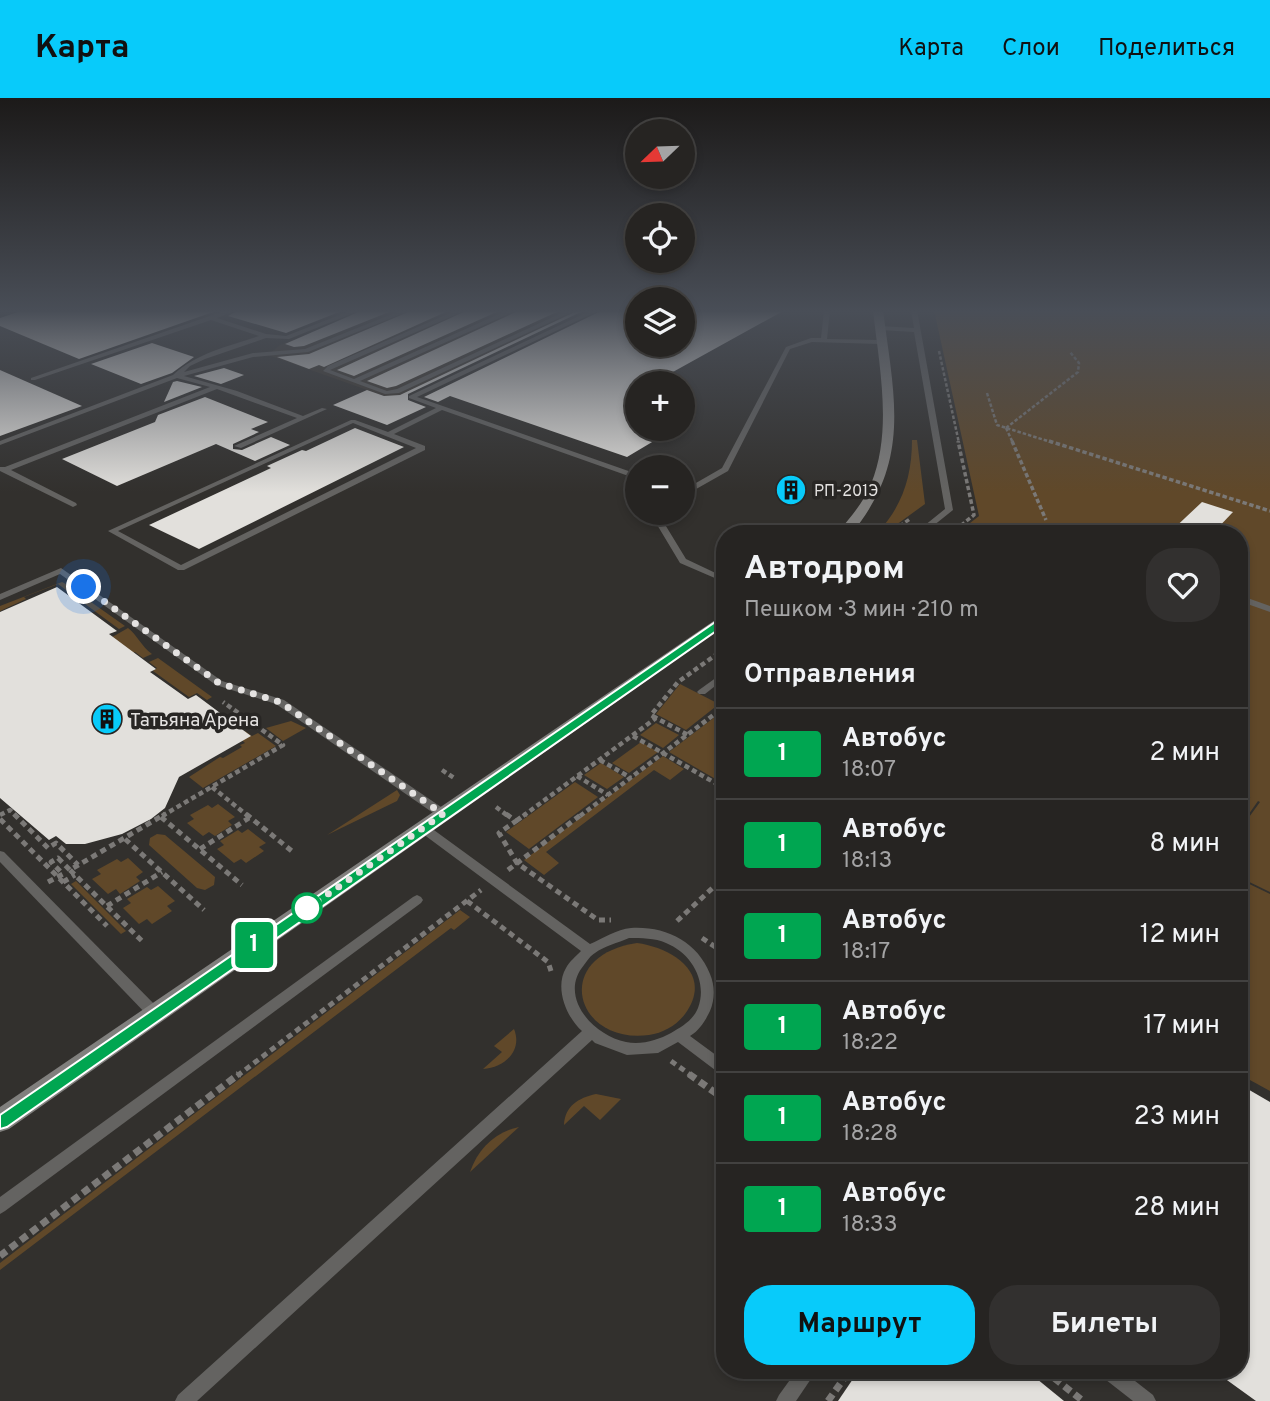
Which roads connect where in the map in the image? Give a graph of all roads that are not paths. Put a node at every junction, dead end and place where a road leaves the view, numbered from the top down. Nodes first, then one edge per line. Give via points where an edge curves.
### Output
1 (57, 371) edge
2 (182, 371) edge
3 (195, 371) edge
4 (326, 371) edge
5 (377, 371) edge
6 (442, 371) edge
7 (467, 371) edge
8 (776, 371) edge
9 (884, 371) edge
10 (924, 371) edge
11 (176, 376) junction
12 (33, 379) dead end
13 (354, 381) junction
14 (217, 387) junction
15 (442, 408) junction
16 (324, 409) dead end
17 (303, 418) junction
18 (387, 435) junction
19 (0, 443) edge
20 (238, 446) dead end
21 (3, 469) edge
22 (625, 473) edge
23 (695, 487) edge
24 (73, 505) dead end
25 (661, 525) edge
26 (852, 525) edge
27 (930, 525) edge
28 (716, 576) edge
29 (0, 597) edge
30 (1248, 601) edge
31 (1270, 609) edge
32 (716, 625) edge
33 (716, 681) edge
34 (702, 692) dead end
35 (443, 814) junction
36 (422, 828) junction
37 (0, 855) edge
38 (417, 900) dead end
39 (588, 949) junction
40 (155, 1014) junction
41 (590, 1033) junction
42 (681, 1037) junction
43 (716, 1063) edge
44 (0, 1121) edge
45 (0, 1206) edge
46 (801, 1379) edge
47 (1119, 1379) edge
48 (184, 1401) edge
49 (785, 1401) edge
50 (1147, 1401) edge

1 - 12 lane
2 - 11 lane
3 - 11 lane
4 - 13 lane
5 - 13 lane
6 - 13 lane via 387,393
7 - 15 lane via 411,397
8 - 23 lane via 725,469
9 - 26 street via 886,461 876,493
10 - 27 lane via 949,510
11 - 14 lane
11 - 19 lane
14 - 17 lane
14 - 21 lane
15 - 18 lane
15 - 22 lane
16 - 17 lane
17 - 20 lane
18 - 18 lane via 353,421 113,531 181,569 422,448
21 - 24 lane
25 - 28 lane via 683,561
29 - 35 lane via 61,571 219,683 280,702
30 - 31 lane
32 - 35 street
33 - 34 lane
35 - 36 street
36 - 39 lane
36 - 40 street
37 - 40 lane
38 - 45 lane
39 - 41 lane via 575,964 568,998 572,1013
39 - 42 lane via 628,933 662,937 691,952 703,968 708,1001 693,1027
40 - 44 street
41 - 42 lane via 634,1049
41 - 48 lane
42 - 43 lane
46 - 49 lane
47 - 50 lane

